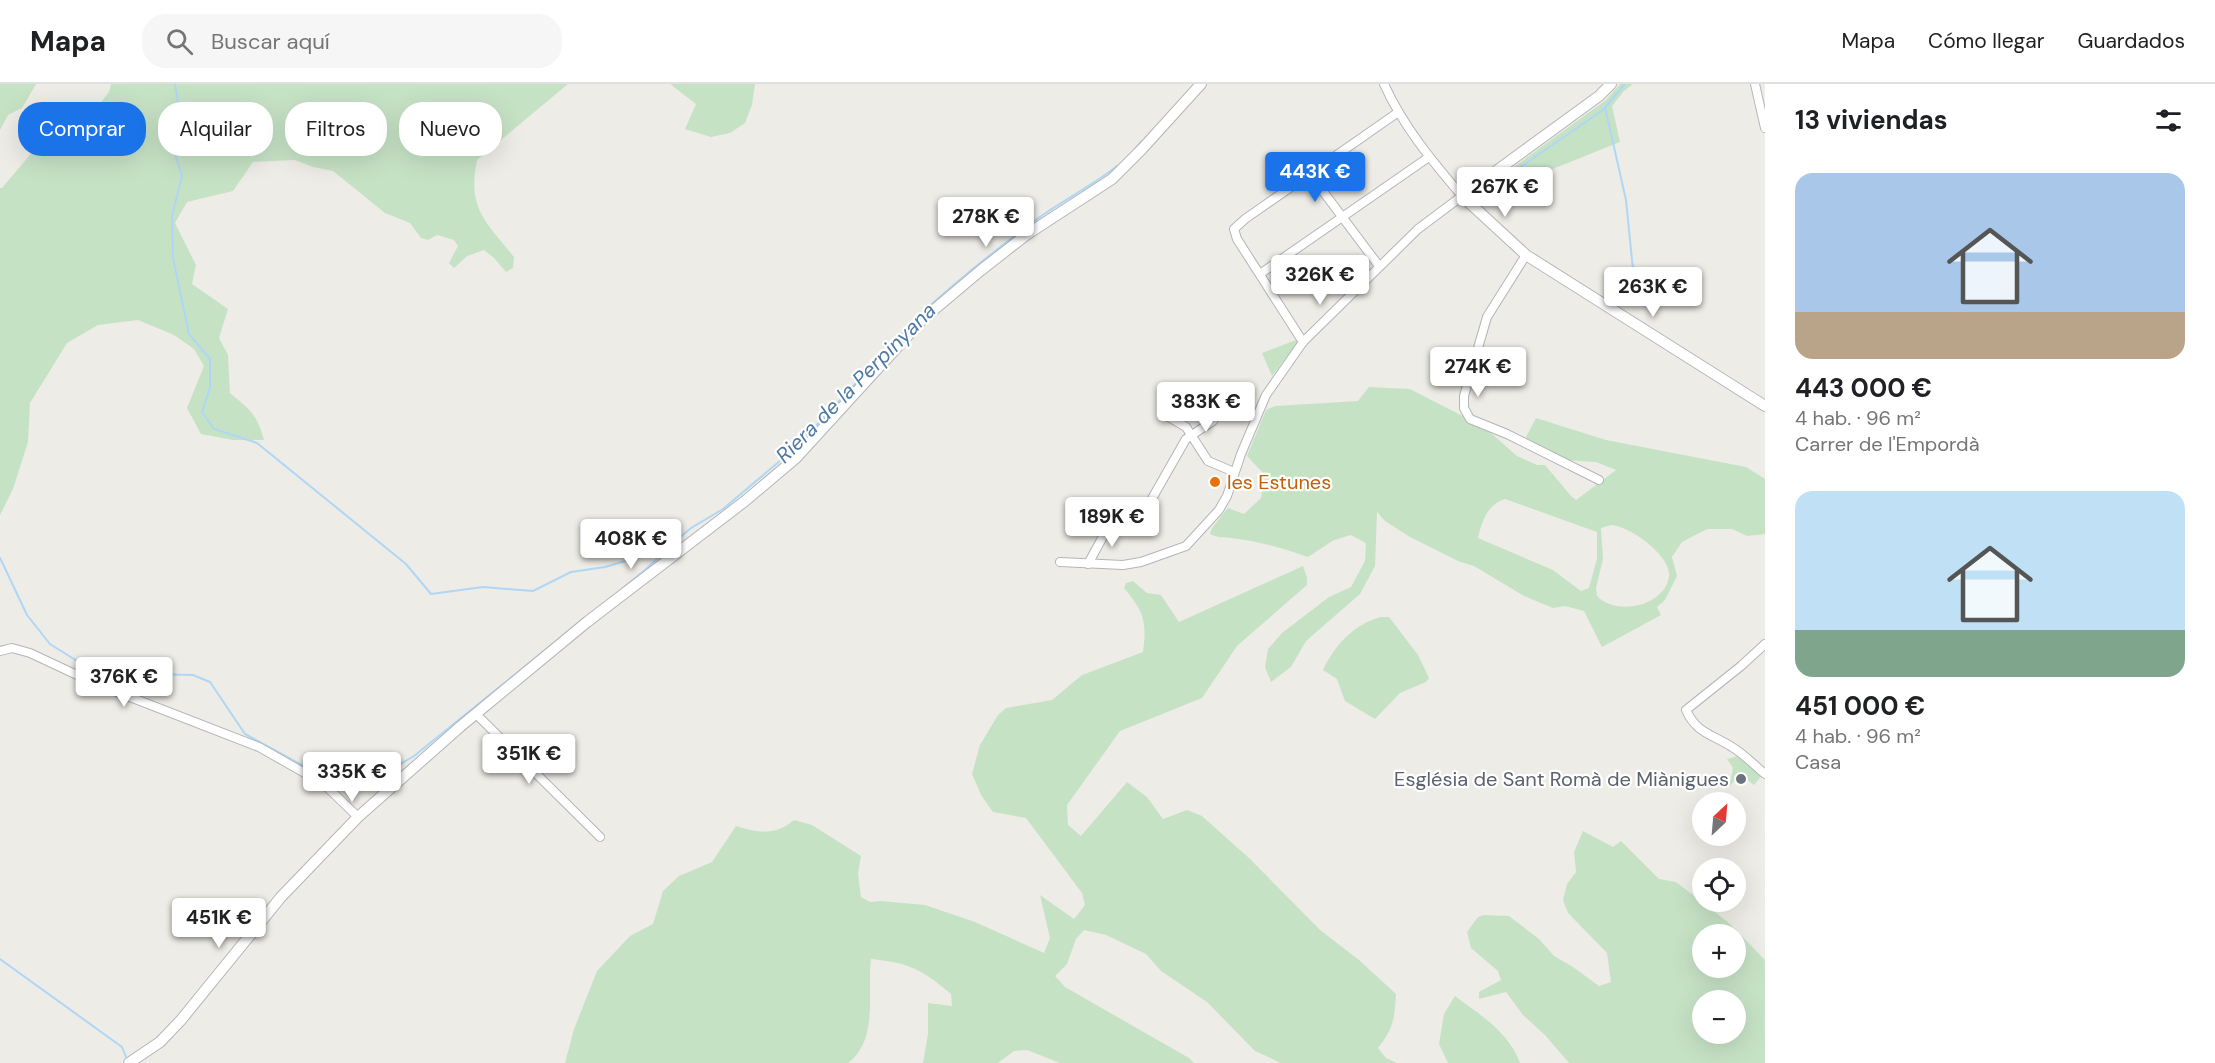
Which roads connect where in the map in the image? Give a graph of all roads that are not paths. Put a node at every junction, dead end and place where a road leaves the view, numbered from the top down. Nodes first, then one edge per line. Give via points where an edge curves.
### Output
1 (1201, 84) edge
2 (1384, 84) edge
3 (1755, 84) edge
4 (1608, 86) edge
5 (1397, 112) junction
6 (1765, 128) edge
7 (1429, 157) junction
8 (1310, 174) junction
9 (1462, 196) junction
10 (1342, 218) junction
11 (1526, 255) junction
12 (1379, 266) junction
13 (1260, 274) junction
14 (1303, 342) junction
15 (1765, 406) edge
16 (1167, 416) dead end
17 (1213, 421) dead end
18 (1192, 436) junction
19 (1234, 472) junction
20 (1599, 480) dead end
21 (1087, 513) dead end
22 (1112, 520) junction
23 (1060, 562) dead end
24 (1088, 564) junction
25 (1765, 644) edge
26 (0, 651) edge
27 (476, 714) junction
28 (1765, 774) edge
29 (358, 818) junction
30 (600, 837) dead end
31 (129, 1063) edge

1 - 27 street via 1112,178 1026,235 923,319 796,458
2 - 5 street
3 - 6 street
4 - 9 street
5 - 7 street
5 - 8 street
7 - 9 street
7 - 10 street
8 - 10 street
8 - 13 street via 1234,229
9 - 11 street
9 - 12 street via 1430,219
10 - 12 street
10 - 13 street
11 - 15 street
11 - 20 street via 1488,317 1464,396 1464,408 1470,419
12 - 14 street
13 - 14 street
14 - 19 street via 1266,395
16 - 18 street via 1186,427
17 - 18 street
18 - 19 street via 1208,461
18 - 22 street via 1186,439 1138,523
19 - 24 street via 1219,510 1186,546 1134,563
21 - 22 street
22 - 24 street
23 - 24 street
25 - 28 street via 1686,710 1702,732 1732,746
26 - 29 street via 12,648 30,653 94,683 259,747 328,788
27 - 29 street
27 - 30 street
29 - 31 street via 281,897 181,1020 160,1042

